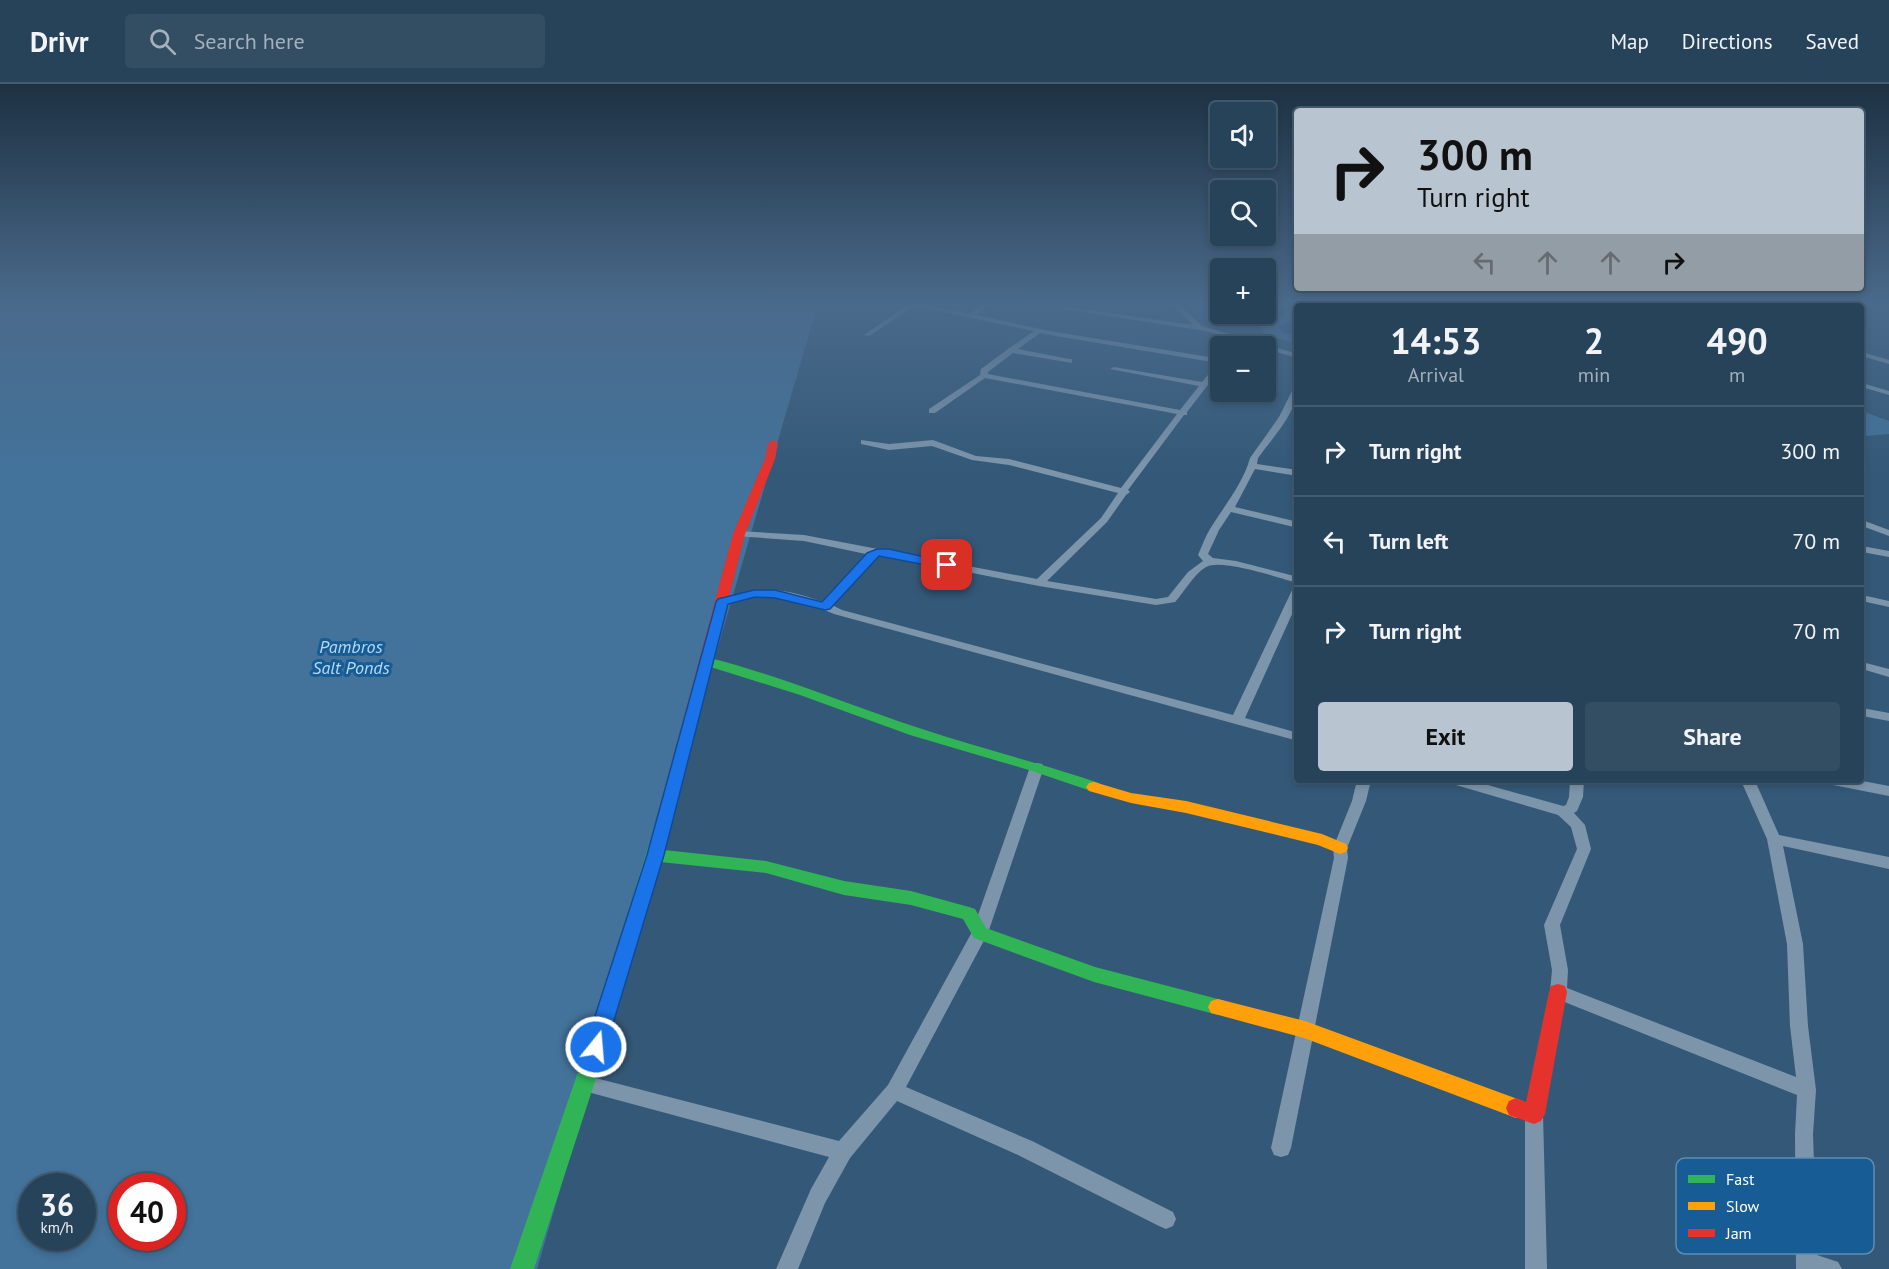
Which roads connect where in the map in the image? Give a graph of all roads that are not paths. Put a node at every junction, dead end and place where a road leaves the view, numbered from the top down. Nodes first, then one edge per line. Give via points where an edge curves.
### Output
1 (1000, 358) edge
2 (1055, 358) edge
3 (1069, 361) dead end
4 (1114, 369) dead end
5 (984, 376) junction
6 (1210, 378) edge
7 (1205, 385) junction
8 (1864, 386) edge
9 (1889, 393) edge
10 (1294, 396) edge
11 (932, 411) dead end
12 (1184, 413) junction
13 (864, 442) dead end
14 (773, 443) dead end
15 (1252, 466) junction
16 (1294, 472) edge
17 (1125, 492) junction
18 (1229, 509) junction
19 (1294, 524) edge
20 (1864, 525) edge
21 (1889, 533) edge
22 (739, 534) junction
23 (1864, 549) edge
24 (877, 553) junction
25 (1889, 554) edge
26 (1210, 561) junction
27 (1294, 579) edge
28 (1039, 583) junction
29 (1294, 597) edge
30 (1864, 598) edge
31 (722, 602) junction
32 (1889, 604) edge
33 (825, 606) junction
34 (706, 661) junction
35 (1864, 667) edge
36 (1889, 673) edge
37 (1864, 712) edge
38 (1889, 717) edge
39 (1237, 721) junction
40 (1294, 736) edge
41 (1037, 767) junction
42 (1363, 783) edge
43 (1464, 783) edge
44 (1577, 783) edge
45 (1749, 783) edge
46 (1848, 783) edge
47 (1889, 791) edge
48 (1563, 812) junction
49 (1774, 839) junction
50 (1340, 848) junction
51 (655, 855) junction
52 (1889, 863) edge
53 (980, 933) junction
54 (1558, 992) junction
55 (1305, 1030) junction
56 (584, 1083) junction
57 (1807, 1090) junction
58 (894, 1091) junction
59 (1534, 1114) junction
60 (1281, 1148) dead end
61 (843, 1151) junction
62 (1805, 1158) edge
63 (1166, 1219) dead end
64 (1807, 1266) edge
65 (522, 1269) edge
66 (787, 1269) edge
67 (1536, 1269) edge
68 (1831, 1269) edge

1 - 5 street via 984,371
2 - 3 street
4 - 7 street
5 - 11 street
5 - 12 street
6 - 7 street
7 - 12 street
8 - 9 street
10 - 15 street
12 - 17 street via 1138,469
13 - 17 street via 889,447 933,443 975,458 1010,462
14 - 22 street
15 - 16 street
15 - 18 street
17 - 28 street via 1104,519
18 - 19 street
18 - 26 street via 1203,555
20 - 21 street
22 - 24 street via 804,538
22 - 31 street
23 - 25 street
24 - 28 street
24 - 33 street
26 - 27 street
26 - 28 street via 1171,600 1163,602
29 - 39 street
30 - 32 street
31 - 33 street via 754,593
31 - 34 street
33 - 39 street
34 - 41 street via 915,732
34 - 51 street
35 - 36 street
37 - 38 street
39 - 40 street
41 - 50 street via 1131,798 1186,807 1322,840
41 - 53 street
42 - 50 street
43 - 48 street
44 - 48 street via 1572,808
45 - 49 street
46 - 47 street
48 - 54 street via 1578,825 1584,849 1552,925 1560,970
49 - 52 street
49 - 57 street via 1795,944
50 - 55 street
51 - 53 street via 765,867 844,888 941,905 969,914
51 - 56 street
53 - 55 street via 1094,974
53 - 58 street
54 - 57 street
54 - 59 street
55 - 59 street
55 - 60 street
56 - 61 street
56 - 65 street
57 - 62 street
58 - 61 street
58 - 63 street via 1025,1148
59 - 67 street
61 - 66 street via 818,1196
64 - 68 street

